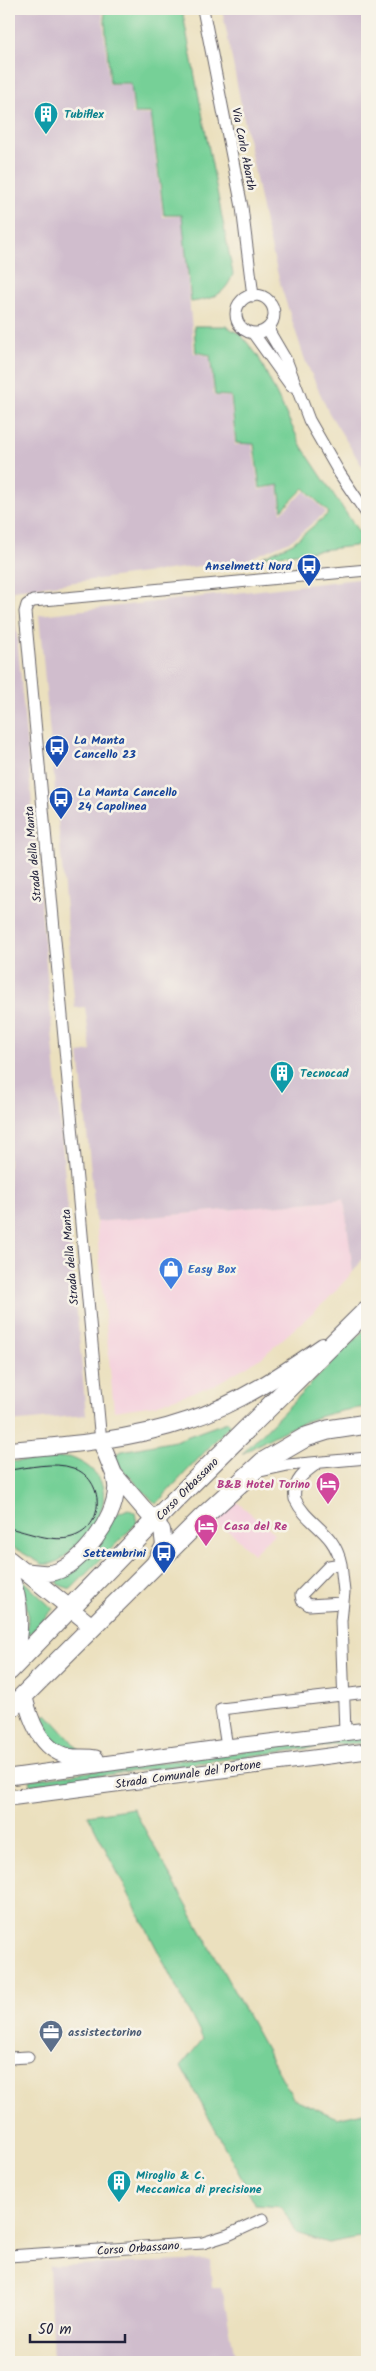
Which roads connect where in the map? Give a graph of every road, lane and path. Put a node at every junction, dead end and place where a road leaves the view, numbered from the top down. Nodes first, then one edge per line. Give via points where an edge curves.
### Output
1 (203, 9) edge
2 (253, 296) junction
3 (269, 327) junction
4 (253, 333) junction
5 (300, 400) junction
6 (367, 514) edge
7 (367, 570) edge
8 (367, 1310) edge
9 (350, 1328) junction
10 (367, 1424) edge
11 (101, 1442) junction
12 (9, 1450) edge
13 (367, 1458) edge
14 (318, 1462) junction
15 (114, 1474) junction
16 (249, 1474) junction
17 (155, 1521) junction
18 (9, 1559) edge
19 (341, 1564) junction
20 (152, 1566) junction
21 (16, 1572) edge
22 (342, 1603) junction
23 (70, 1608) junction
24 (92, 1626) junction
25 (11, 1668) edge
26 (367, 1692) edge
27 (24, 1694) junction
28 (344, 1694) junction
29 (9, 1710) edge
30 (367, 1730) edge
31 (346, 1732) junction
32 (226, 1747) junction
33 (367, 1751) edge
34 (117, 1762) junction
35 (9, 1777) edge
36 (9, 1798) edge
37 (28, 2057) dead end
38 (9, 2058) edge
39 (262, 2218) dead end
40 (9, 2256) edge

1 - 2 street, Via Carlo Abarth via 242,207
2 - 3 street via 266,298 273,309
2 - 4 street via 240,303 236,314 243,328
3 - 4 street
3 - 5 street via 287,362
4 - 5 street
5 - 6 street via 340,474
7 - 11 street, Strada della Manta via 27,605 25,612
8 - 9 main road, Corso Orbassano
9 - 11 main road via 272,1381 215,1410 189,1421
9 - 17 main road, Corso Orbassano
10 - 16 main road via 306,1437
11 - 12 main road
11 - 15 main road
13 - 14 street
14 - 16 street
14 - 19 street via 300,1477 295,1499 333,1541
15 - 17 main road
15 - 21 main road via 117,1488 114,1501 95,1539 74,1560 49,1573
16 - 20 main road
17 - 20 main road via 165,1536 164,1545
17 - 23 main road, Corso Orbassano
18 - 21 main road
19 - 22 street
19 - 22 street via 329,1566 301,1594 302,1600 309,1605
20 - 24 main road
21 - 23 main road
21 - 25 main road via 19,1642
22 - 28 street
23 - 24 main road
23 - 25 main road, Corso Orbassano
24 - 27 main road
26 - 28 street, Strada Comunale del Portone
27 - 29 main road
27 - 34 street via 34,1726 52,1748 67,1756 89,1756
28 - 31 street
28 - 32 street, Strada Comunale del Portone via 221,1709
30 - 31 street, Strada Comunale del Portone
31 - 32 street, Strada Comunale del Portone
32 - 34 street, Strada Comunale del Portone
33 - 36 street, Strada Comunale del Portone
34 - 35 street, Strada Comunale del Portone
37 - 38 street
39 - 40 street, Corso Orbassano via 228,2236 203,2244

